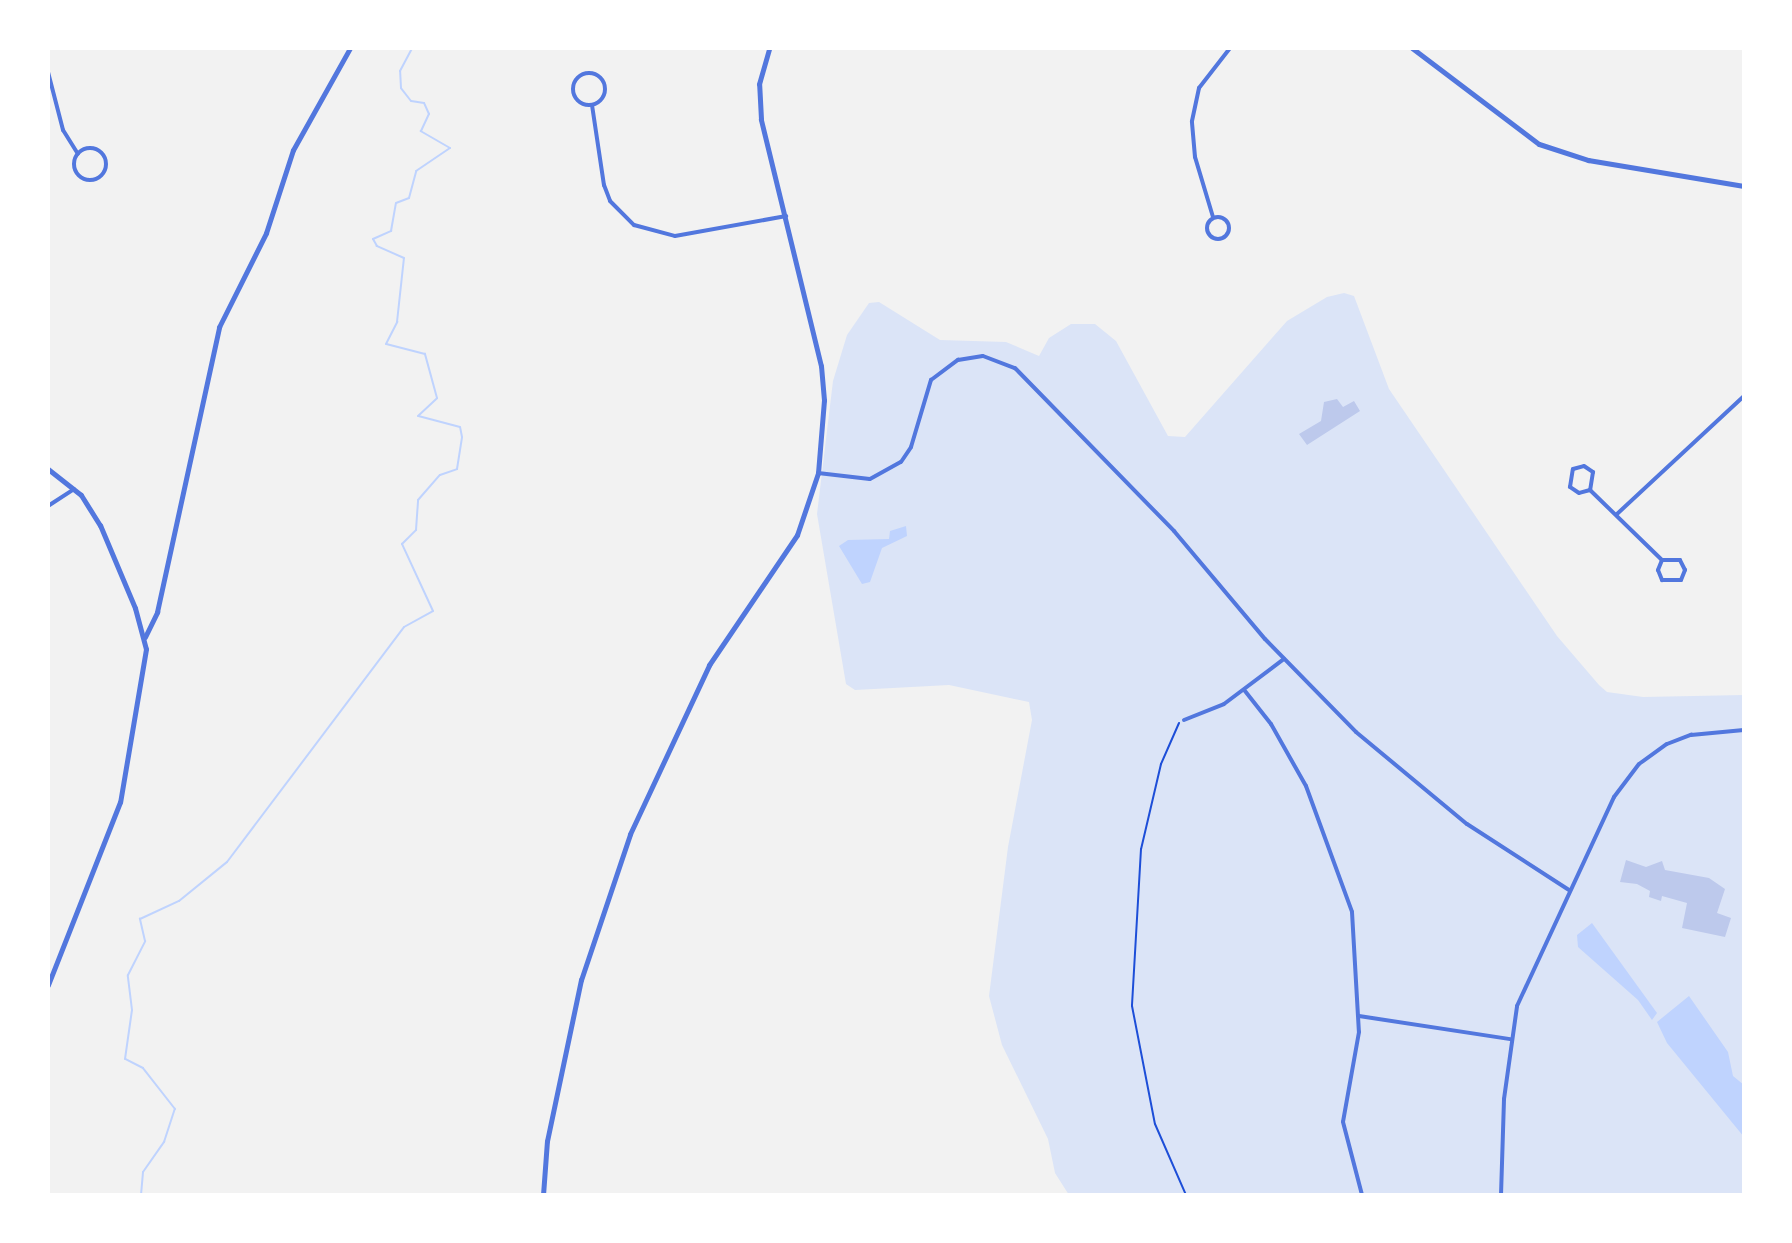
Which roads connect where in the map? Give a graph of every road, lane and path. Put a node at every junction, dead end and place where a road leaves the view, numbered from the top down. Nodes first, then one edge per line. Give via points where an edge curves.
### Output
1 (350, 48) edge
2 (769, 48) edge
3 (1230, 48) edge
4 (1412, 48) edge
5 (48, 72) edge
6 (592, 105) junction
7 (78, 154) junction
8 (1744, 186) edge
9 (786, 216) junction
10 (1213, 217) junction
11 (1744, 396) edge
12 (48, 469) edge
13 (818, 473) junction
14 (74, 489) junction
15 (1590, 490) junction
16 (48, 506) edge
17 (1616, 515) junction
18 (1662, 560) junction
19 (145, 637) junction
20 (1284, 659) junction
21 (1245, 691) junction
22 (1184, 720) joint
23 (1744, 730) edge
24 (1569, 890) junction
25 (48, 985) edge
26 (1359, 1016) junction
27 (1510, 1039) junction
28 (543, 1195) edge
29 (1186, 1195) edge
30 (1362, 1195) edge
31 (1501, 1195) edge

1 - 19 street via 293,150 266,233 222,318 157,612
2 - 9 street via 759,84 761,119
3 - 10 street via 1199,88 1193,113 1195,157
4 - 8 street via 1539,144 1588,160
5 - 7 street via 63,130
6 - 6 street via 604,96 606,86 596,74 586,73 573,89 577,100
6 - 9 street via 610,201 634,225 675,236
7 - 7 street via 74,167 79,175 100,176 105,163 99,151 90,148
9 - 13 street via 823,383
10 - 10 street via 1207,229 1220,239 1228,224
11 - 17 street
12 - 14 street
13 - 20 street via 852,480 888,473 911,447 923,395 943,368 975,356 999,359 1028,380 1166,521
13 - 28 street via 797,535 709,665 630,834 581,980 547,1141
14 - 16 street
14 - 19 street via 108,541
15 - 15 street via 1579,493 1570,487 1573,469 1584,466 1593,472
15 - 17 street
17 - 18 street
18 - 18 street via 1660,578 1679,582 1685,572 1682,562 1672,556
19 - 25 street via 144,683 120,802
20 - 21 street
20 - 24 street via 1414,782
21 - 22 street
21 - 26 street via 1271,724 1306,786 1348,897
22 - 29 path via 1173,727 1141,849 1132,1006 1155,1124
23 - 24 street via 1683,737 1639,764 1614,797
24 - 27 street via 1525,982
26 - 27 street
26 - 30 street via 1343,1122
27 - 31 street

